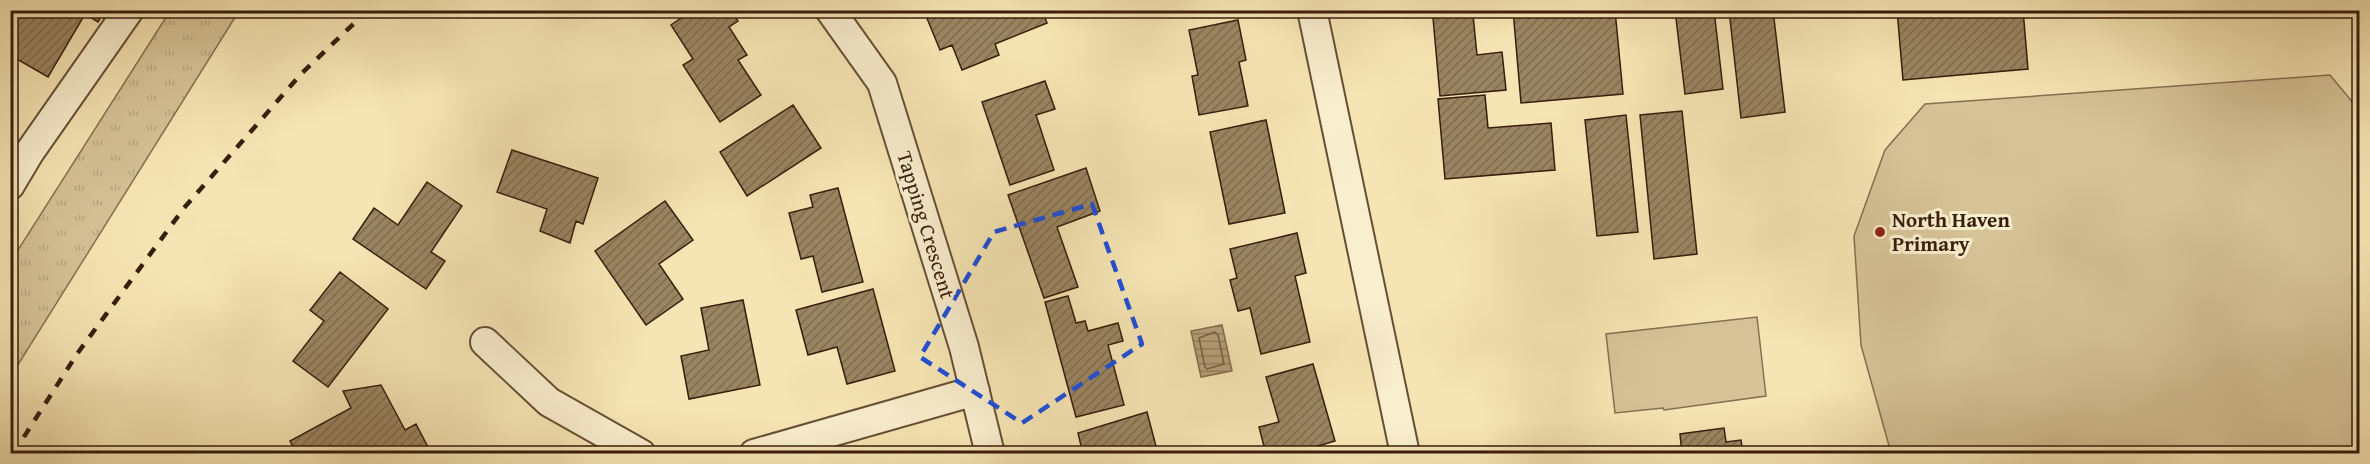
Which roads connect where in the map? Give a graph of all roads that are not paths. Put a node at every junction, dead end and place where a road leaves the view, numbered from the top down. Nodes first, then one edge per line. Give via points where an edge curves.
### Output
1 (129, 10) edge
2 (830, 10) edge
3 (1312, 10) edge
4 (20, 147) edge
5 (10, 185) edge
6 (485, 342) dead end
7 (975, 391) junction
8 (641, 453) edge
9 (754, 453) edge
10 (990, 453) edge
11 (1405, 453) edge

1 - 4 street
2 - 7 street, Tapping Crescent via 882,84
3 - 11 street
4 - 5 street
6 - 8 street via 549,402
7 - 9 street
7 - 10 street, Tapping Crescent

